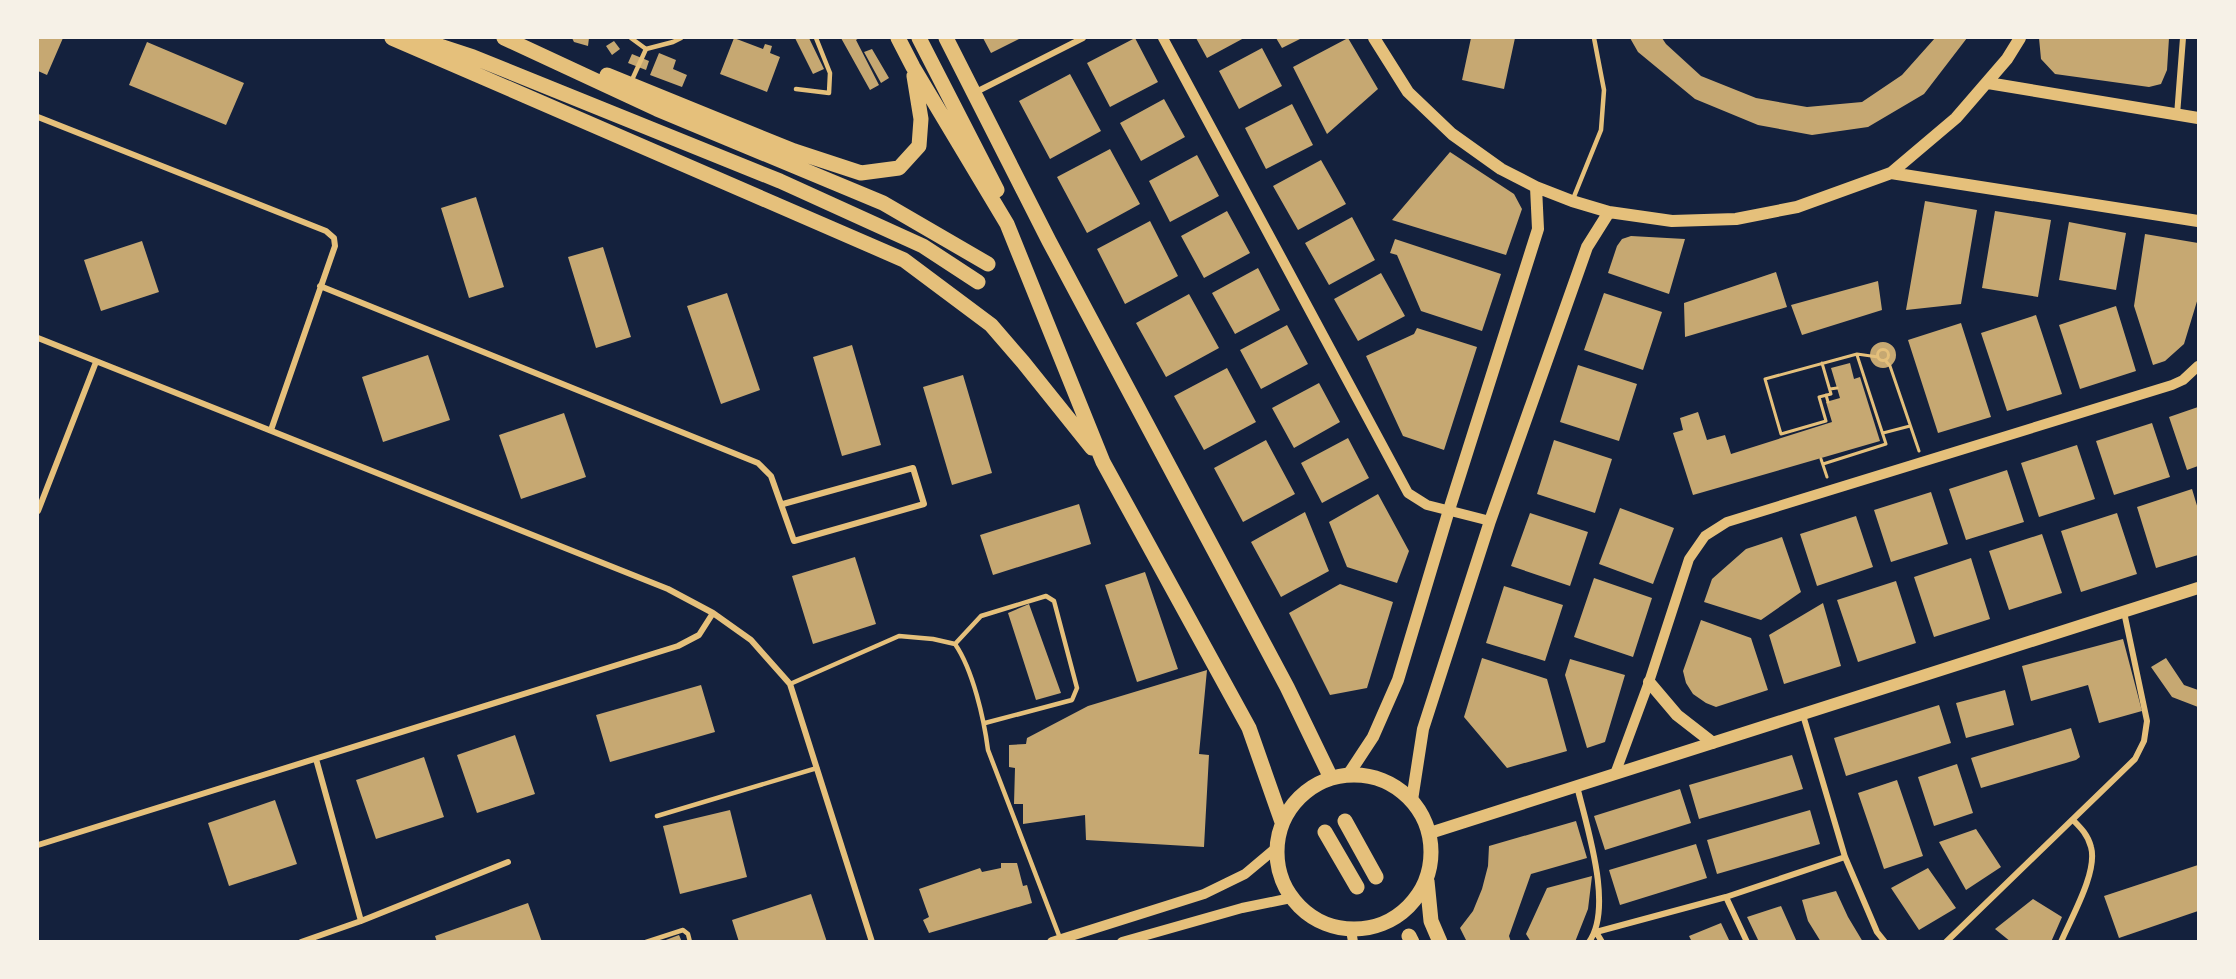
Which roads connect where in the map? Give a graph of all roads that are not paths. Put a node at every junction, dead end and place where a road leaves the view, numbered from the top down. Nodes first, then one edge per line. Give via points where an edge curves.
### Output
1 (392, 38) edge
2 (412, 38) edge
3 (504, 38) edge
4 (513, 38) edge
5 (632, 38) edge
6 (681, 38) edge
7 (816, 38) edge
8 (898, 38) edge
9 (919, 38) edge
10 (946, 38) edge
11 (1083, 38) edge
12 (1163, 38) edge
13 (1374, 38) edge
14 (1594, 38) edge
15 (2020, 38) edge
16 (2183, 38) edge
17 (646, 49) junction
18 (913, 67) junction
19 (1988, 83) junction
20 (630, 84) junction
21 (796, 89) dead end
22 (975, 93) junction
23 (2177, 114) junction
24 (38, 117) edge
25 (2199, 118) edge
26 (1891, 173) junction
27 (1536, 187) junction
28 (1572, 201) junction
29 (1609, 212) junction
30 (2199, 222) edge
31 (1015, 225) dead end
32 (988, 264) dead end
33 (978, 282) dead end
34 (320, 286) junction
35 (38, 338) edge
36 (96, 362) junction
37 (2199, 366) edge
38 (271, 430) junction
39 (1103, 462) junction
40 (783, 504) junction
41 (1449, 510) junction
42 (38, 511) edge
43 (1490, 521) junction
44 (2199, 588) edge
45 (2124, 612) junction
46 (713, 613) junction
47 (955, 644) junction
48 (1649, 682) junction
49 (790, 684) junction
50 (1803, 714) junction
51 (985, 723) junction
52 (1713, 743) junction
53 (316, 759) junction
54 (817, 768) junction
55 (1615, 774) junction
56 (1348, 775) junction
57 (1331, 778) junction
58 (1577, 786) junction
59 (1412, 800) junction
60 (657, 816) dead end
61 (2073, 820) junction
62 (1345, 821) dead end
63 (1282, 822) junction
64 (1325, 832) dead end
65 (1430, 833) junction
66 (38, 845) edge
67 (1276, 848) junction
68 (1845, 857) junction
69 (508, 862) dead end
70 (1376, 877) dead end
71 (1427, 881) junction
72 (1357, 887) dead end
73 (1726, 897) junction
74 (1291, 898) junction
75 (361, 921) junction
76 (1596, 932) junction
77 (1352, 936) edge
78 (1056, 940) edge
79 (301, 942) edge
80 (646, 942) edge
81 (690, 942) edge
82 (872, 942) edge
83 (1122, 942) edge
84 (1440, 942) edge
85 (1589, 942) edge
86 (1602, 942) edge
87 (1747, 942) edge
88 (1885, 942) edge
89 (1947, 942) edge
90 (2061, 942) edge

1 - 39 main road via 904,261 991,325
2 - 33 main road via 473,57 780,181 923,246
3 - 32 main road via 657,109 883,203
4 - 20 main road
5 - 17 lane
6 - 17 lane
7 - 21 lane via 830,73 829,93
8 - 18 main road
9 - 31 main road
10 - 22 main road
11 - 22 street
12 - 41 street via 1408,493 1427,505
13 - 27 main road via 1408,92 1452,134 1501,169
14 - 28 lane via 1604,90 1601,130
15 - 19 main road
16 - 23 street
17 - 20 lane
18 - 20 main road via 921,119 919,146 899,168 861,173 794,151
18 - 39 main road via 1007,224
19 - 23 main road
19 - 26 main road via 1956,118
22 - 57 main road
23 - 25 main road
24 - 34 street via 326,231 334,238 335,246
26 - 29 main road via 1797,207 1736,219 1672,220
26 - 30 main road
27 - 28 main road
27 - 41 main road via 1538,229
28 - 29 main road
29 - 43 main road via 1587,247
34 - 38 street
34 - 40 street via 758,463 771,476
35 - 36 street
36 - 38 street
36 - 42 street
37 - 48 street via 2172,385 1715,528 1689,558
38 - 46 street via 668,589
39 - 63 main road via 1249,728
40 - 40 street via 913,468 924,504 794,541
41 - 43 street
41 - 56 main road via 1398,680 1373,737
43 - 59 main road via 1423,729
44 - 45 main road
45 - 50 main road
45 - 61 street via 2147,721 2144,741 2135,759
46 - 49 street via 751,640
46 - 53 street via 699,635 678,646
47 - 49 lane via 899,636
47 - 51 lane via 963,655
47 - 51 lane via 981,616 1046,596 1054,601 1077,688 1072,700
48 - 52 main road via 1677,715
48 - 55 street
49 - 54 street
50 - 52 main road
50 - 68 street
51 - 78 lane via 988,750
52 - 55 main road
53 - 66 street
53 - 75 street
54 - 60 lane
54 - 82 street
55 - 58 main road
56 - 57 main road
56 - 59 main road via 1372,777 1394,785
57 - 63 main road via 1311,787 1294,802
58 - 65 main road
58 - 76 street via 1600,881
59 - 65 main road
61 - 89 street
61 - 90 street via 2085,832 2092,849 2092,866
62 - 70 main road
63 - 67 main road
64 - 72 main road
65 - 71 main road via 1432,857
67 - 74 main road via 1277,866
67 - 78 street via 1245,874 1204,894
68 - 73 street
68 - 88 street
69 - 75 street
71 - 77 main road via 1405,911
71 - 84 main road via 1431,921
73 - 76 street
73 - 87 street
74 - 77 main road via 1308,915
74 - 83 street
75 - 79 street
76 - 85 street
76 - 86 street
80 - 81 lane via 683,930

